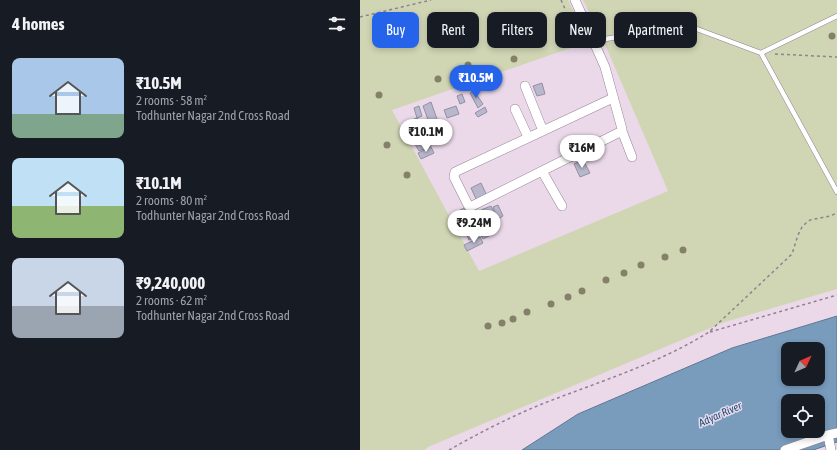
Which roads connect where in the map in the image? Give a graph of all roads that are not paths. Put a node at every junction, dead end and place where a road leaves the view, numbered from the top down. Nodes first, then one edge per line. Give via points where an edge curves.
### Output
1 (575, 0) edge
2 (580, 12) edge
3 (837, 16) edge
4 (606, 40) edge
5 (597, 48) edge
6 (761, 53) junction
7 (525, 86) dead end
8 (613, 98) junction
9 (515, 109) dead end
10 (543, 130) junction
11 (622, 132) junction
12 (528, 137) junction
13 (632, 157) dead end
14 (542, 171) junction
15 (837, 192) edge
16 (562, 206) dead end
17 (832, 434) edge
18 (785, 450) edge
19 (831, 450) edge

1 - 2 street
3 - 6 lane
4 - 6 lane via 686,25
5 - 8 street via 605,67
6 - 15 lane
7 - 10 street
8 - 10 street
8 - 11 street
9 - 12 street
10 - 12 street
11 - 13 street
11 - 14 street
12 - 14 street via 457,171 454,177 468,205 471,206
14 - 16 street
17 - 18 street
17 - 19 street

